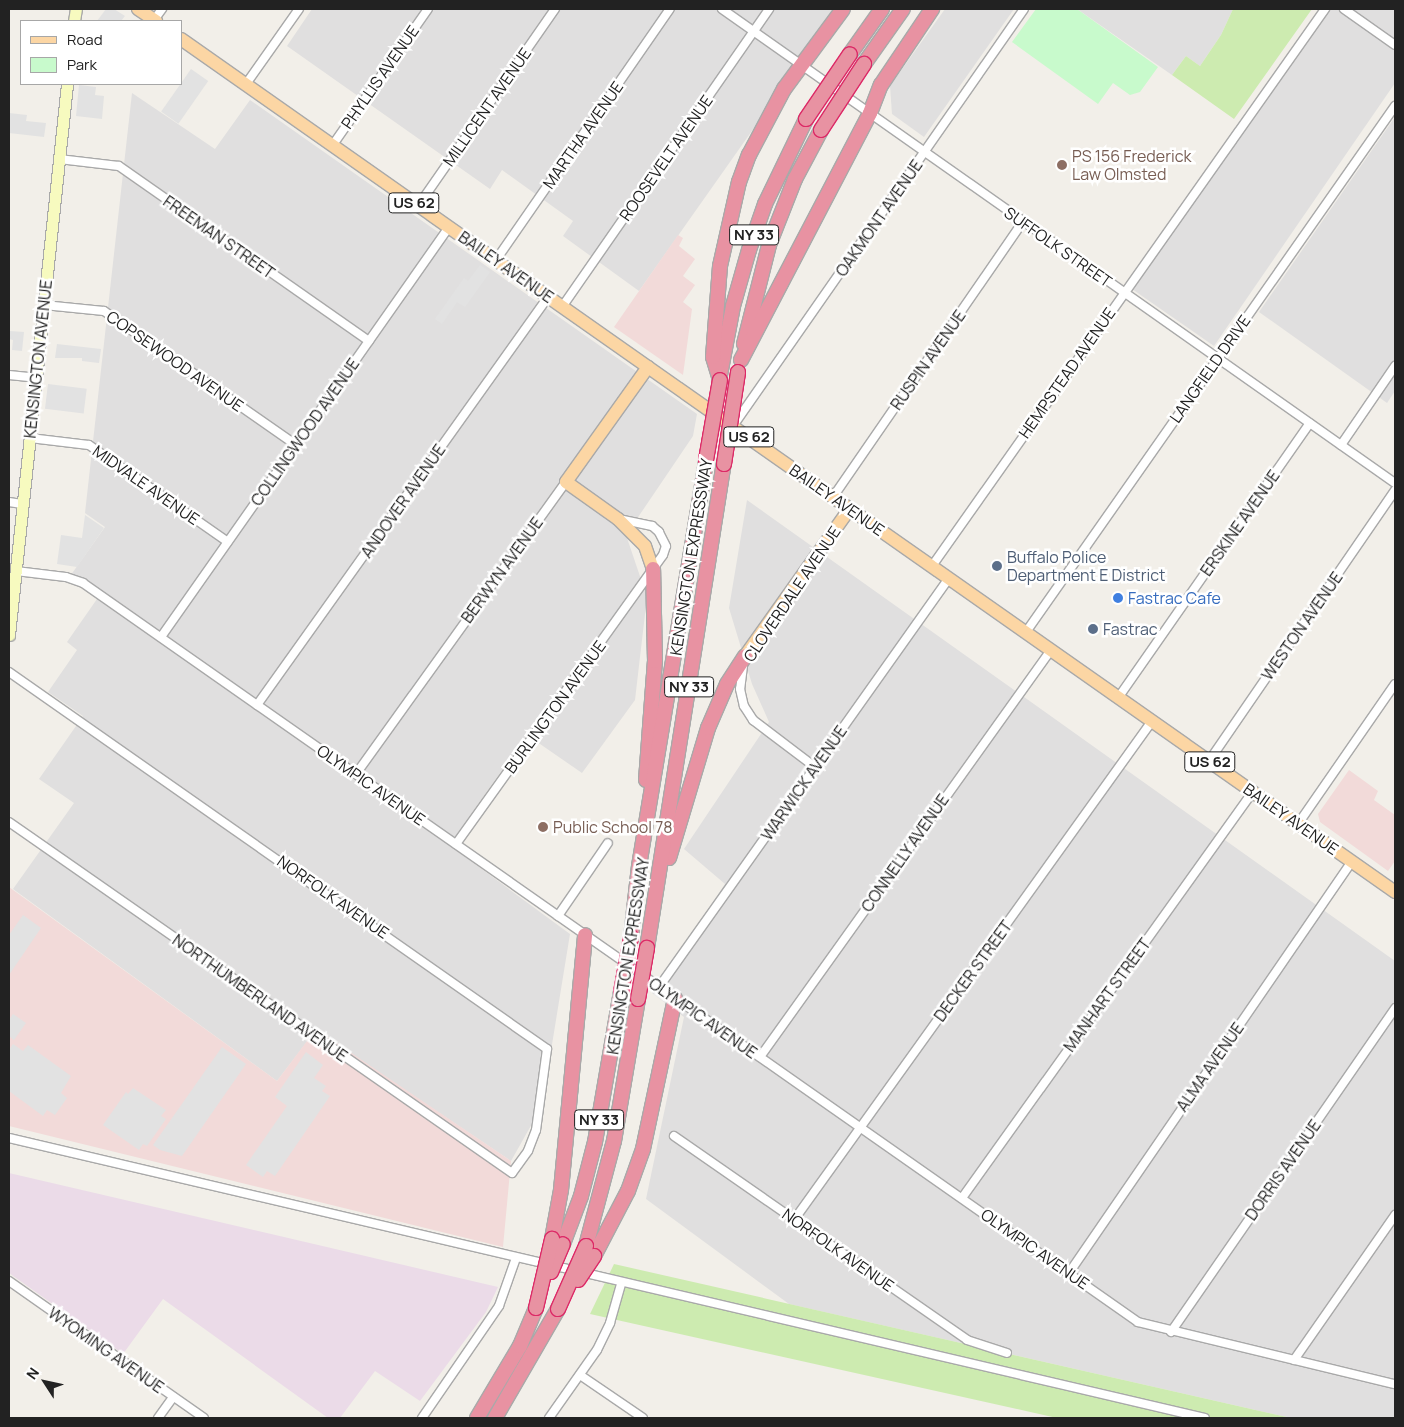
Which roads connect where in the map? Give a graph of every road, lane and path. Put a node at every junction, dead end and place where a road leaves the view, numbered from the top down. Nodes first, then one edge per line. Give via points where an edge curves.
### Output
1 (138, 9) edge
2 (162, 9) edge
3 (299, 9) edge
4 (428, 9) edge
5 (556, 9) edge
6 (670, 9) edge
7 (722, 9) edge
8 (769, 9) edge
9 (843, 9) edge
10 (882, 9) edge
11 (903, 9) edge
12 (932, 9) edge
13 (1024, 9) edge
14 (1325, 9) edge
15 (1344, 9) edge
16 (154, 20) edge
17 (156, 20) edge
18 (754, 32) junction
19 (182, 40) edge
20 (1395, 45) edge
21 (801, 65) junction
22 (246, 84) junction
23 (68, 85) edge
24 (1395, 106) edge
25 (870, 113) junction
26 (332, 146) junction
27 (925, 151) junction
28 (59, 159) junction
29 (418, 206) junction
30 (1023, 222) junction
31 (449, 227) junction
32 (496, 260) junction
33 (1123, 292) junction
34 (548, 297) junction
35 (44, 305) junction
36 (562, 307) junction
37 (369, 341) junction
38 (718, 357) junction
39 (1218, 358) junction
40 (740, 366) junction
41 (1395, 366) edge
42 (648, 367) junction
43 (9, 375) edge
44 (36, 378) junction
45 (1310, 423) junction
46 (733, 426) junction
47 (30, 438) junction
48 (296, 445) junction
49 (1341, 445) junction
50 (566, 482) junction
51 (1395, 483) edge
52 (1395, 490) edge
53 (833, 496) junction
54 (9, 502) edge
55 (22, 504) junction
56 (850, 508) junction
57 (618, 519) junction
58 (228, 542) junction
59 (932, 566) junction
60 (653, 569) junction
61 (16, 571) junction
62 (949, 578) junction
63 (9, 630) edge
64 (1026, 632) junction
65 (9, 635) edge
66 (161, 637) junction
67 (1051, 650) junction
68 (745, 656) junction
69 (9, 672) edge
70 (1395, 684) edge
71 (1118, 698) junction
72 (257, 705) junction
73 (1152, 721) junction
74 (1209, 761) junction
75 (815, 768) junction
76 (356, 774) junction
77 (1253, 792) junction
78 (9, 822) edge
79 (1298, 824) junction
80 (608, 843) dead end
81 (456, 844) junction
82 (1352, 862) junction
83 (639, 866) junction
84 (1394, 888) edge
85 (654, 911) junction
86 (558, 916) junction
87 (585, 935) junction
88 (659, 987) junction
89 (675, 998) junction
90 (1395, 1008) edge
91 (760, 1057) junction
92 (861, 1127) junction
93 (674, 1136) dead end
94 (9, 1138) edge
95 (512, 1172) joint
96 (962, 1198) junction
97 (1395, 1215) edge
98 (794, 1220) junction
99 (557, 1242) junction
100 (590, 1251) junction
101 (516, 1258) junction
102 (1069, 1273) junction
103 (9, 1281) edge
104 (621, 1284) junction
105 (1171, 1332) junction
106 (1007, 1353) dead end
107 (1294, 1360) junction
108 (580, 1375) junction
109 (1395, 1384) edge
110 (173, 1396) junction
111 (158, 1418) edge
112 (204, 1418) edge
113 (422, 1418) edge
114 (477, 1418) edge
115 (495, 1418) edge
116 (549, 1418) edge
117 (643, 1418) edge
118 (1205, 1418) edge

1 - 16 main road
2 - 17 street
3 - 22 street
4 - 26 street, PHYLLIS AVENUE
5 - 29 street, MILLICENT AVENUE
6 - 32 street, MARTHA AVENUE
7 - 18 street, SUFFOLK STREET
8 - 18 street, ROOSEVELT AVENUE
9 - 21 highway
10 - 38 highway, NY 33, bridge via 806,119 769,195 749,250
11 - 40 highway, KENSINGTON EXPRESSWAY / NY 33, bridge via 821,130 796,179 769,245
12 - 25 highway via 887,74
13 - 27 street, OAKMONT AVENUE
14 - 33 street, HEMPSTEAD AVENUE
15 - 20 street
18 - 21 street, SUFFOLK STREET
18 - 36 street, ROOSEVELT AVENUE
19 - 22 main road, BAILEY AVENUE / US 62
21 - 25 street, SUFFOLK STREET
21 - 38 highway via 763,127 739,182 720,266
22 - 26 main road, BAILEY AVENUE / US 62
23 - 28 street, KENSINGTON AVENUE
24 - 39 street, LANGFIELD DRIVE
25 - 27 street, SUFFOLK STREET
25 - 40 highway
26 - 29 main road, BAILEY AVENUE / US 62
27 - 30 street, SUFFOLK STREET
27 - 46 street, OAKMONT AVENUE
28 - 35 street, KENSINGTON AVENUE
28 - 37 street, FREEMAN STREET via 118,166
29 - 31 main road, BAILEY AVENUE / US 62
30 - 33 street, SUFFOLK STREET
30 - 53 street, RUSPIN AVENUE
31 - 32 main road, BAILEY AVENUE / US 62
31 - 37 street, COLLINGWOOD AVENUE
32 - 34 main road, BAILEY AVENUE / US 62
33 - 39 street, SUFFOLK STREET
33 - 59 street, HEMPSTEAD AVENUE
34 - 36 main road, BAILEY AVENUE / US 62
34 - 72 street, ANDOVER AVENUE
35 - 44 street, KENSINGTON AVENUE
35 - 48 street, COPSEWOOD AVENUE via 104,311
36 - 42 main road, BAILEY AVENUE / US 62
37 - 48 street, COLLINGWOOD AVENUE
38 - 83 highway, KENSINGTON EXPRESSWAY / NY 33, bridge via 720,380
39 - 45 street, SUFFOLK STREET
39 - 64 street, LANGFIELD DRIVE
40 - 85 highway, KENSINGTON EXPRESSWAY / NY 33, bridge
41 - 49 street
42 - 46 main road, BAILEY AVENUE / US 62
42 - 50 main road, BERWYN AVENUE
43 - 44 street
44 - 47 street, KENSINGTON AVENUE
45 - 49 street, SUFFOLK STREET
45 - 71 street, ERSKINE AVENUE
46 - 53 main road, BAILEY AVENUE / US 62
47 - 55 street, KENSINGTON AVENUE
47 - 58 street, MIDVALE AVENUE via 89,445
48 - 58 street, COLLINGWOOD AVENUE
49 - 51 street, SUFFOLK STREET
50 - 57 main road, BURLINGTON AVENUE
50 - 76 street, BERWYN AVENUE
52 - 74 street, WESTON AVENUE
53 - 56 main road, BAILEY AVENUE / US 62
54 - 55 street
55 - 61 street, KENSINGTON AVENUE
56 - 59 main road, BAILEY AVENUE / US 62
56 - 68 main road, CLOVERDALE AVENUE
57 - 60 main road, BURLINGTON AVENUE via 645,546
57 - 60 street, BURLINGTON AVENUE via 652,526 659,532 666,546
58 - 66 street, COLLINGWOOD AVENUE
59 - 62 main road, BAILEY AVENUE / US 62
60 - 81 street, BURLINGTON AVENUE
60 - 83 highway via 655,660
61 - 63 street, KENSINGTON AVENUE
61 - 66 street, OLYMPIC AVENUE via 78,580
62 - 64 main road, BAILEY AVENUE / US 62
62 - 75 street, WARWICK AVENUE
63 - 65 street, KENSINGTON AVENUE
64 - 67 main road, BAILEY AVENUE / US 62
66 - 72 street, OLYMPIC AVENUE
67 - 71 main road, BAILEY AVENUE / US 62
67 - 91 street, CONNELLY AVENUE
68 - 75 street, CLOVERDALE AVENUE via 740,689 748,713 764,731
68 - 85 highway via 726,684 708,728
69 - 95 street, NORFOLK AVENUE via 547,1049 536,1130 528,1151
70 - 79 street
71 - 73 main road, BAILEY AVENUE / US 62
72 - 76 street, OLYMPIC AVENUE
73 - 74 main road, BAILEY AVENUE / US 62
73 - 92 street, DECKER STREET
74 - 77 main road, BAILEY AVENUE / US 62
75 - 88 street, WARWICK AVENUE
76 - 81 street, OLYMPIC AVENUE
77 - 79 main road, BAILEY AVENUE / US 62
77 - 96 street, MANHART STREET
78 - 95 street, NORTHUMBERLAND AVENUE
79 - 82 main road, BAILEY AVENUE / US 62
80 - 86 street
81 - 86 street, OLYMPIC AVENUE
82 - 84 main road, BAILEY AVENUE / US 62
82 - 102 street, ALMA AVENUE
83 - 99 highway, KENSINGTON EXPRESSWAY / NY 33, bridge via 631,937 595,1142 581,1196
85 - 100 highway, KENSINGTON EXPRESSWAY / NY 33, bridge via 614,1141
86 - 87 street, OLYMPIC AVENUE
87 - 88 street, OLYMPIC AVENUE
87 - 99 highway
88 - 89 street, OLYMPIC AVENUE
89 - 91 street, OLYMPIC AVENUE
89 - 100 highway via 643,1149 628,1191
90 - 105 street, DORRIS AVENUE
91 - 92 street, OLYMPIC AVENUE
92 - 96 street, OLYMPIC AVENUE
92 - 98 street, DECKER STREET
93 - 98 street, NORFOLK AVENUE
94 - 101 street
96 - 102 street, OLYMPIC AVENUE
97 - 107 street
98 - 106 street, NORFOLK AVENUE via 967,1340
99 - 114 highway, bridge via 520,1346
100 - 115 highway, bridge
101 - 104 street
101 - 113 street via 499,1306
102 - 105 street, OLYMPIC AVENUE via 1138,1322
103 - 110 street, WYOMING AVENUE
104 - 108 street via 610,1323
104 - 118 street
105 - 107 street, OLYMPIC AVENUE
107 - 109 street, OLYMPIC AVENUE
108 - 116 street
108 - 117 street
110 - 111 street
110 - 112 street, WYOMING AVENUE

